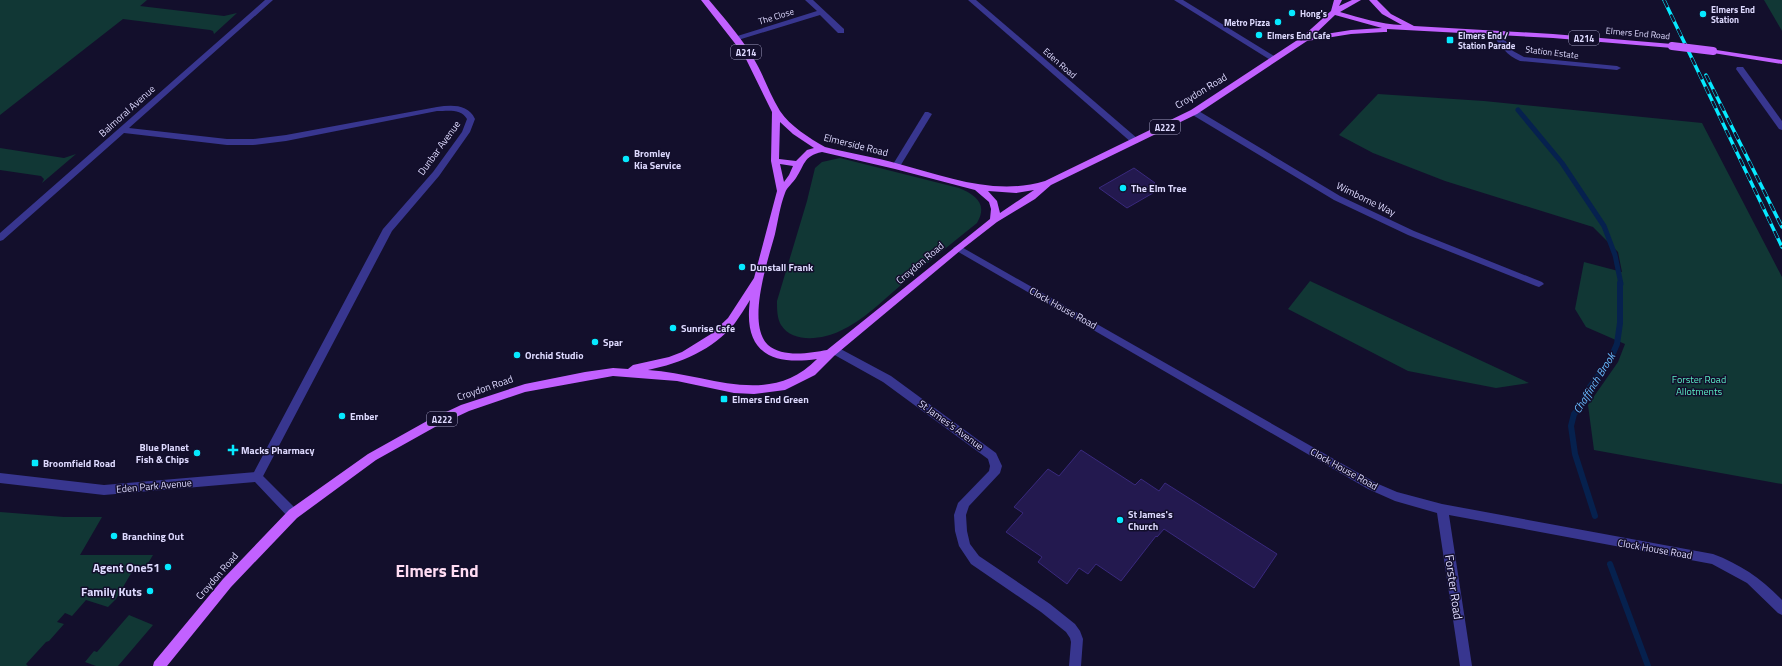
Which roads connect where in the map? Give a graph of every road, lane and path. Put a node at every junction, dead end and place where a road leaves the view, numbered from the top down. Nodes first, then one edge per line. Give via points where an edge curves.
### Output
1 (269, 0) edge
2 (705, 0) edge
3 (809, 0) edge
4 (972, 0) edge
5 (1178, 0) edge
6 (1338, 0) edge
7 (1357, 0) edge
8 (1373, 0) edge
9 (822, 12) junction
10 (1334, 12) junction
11 (1419, 29) junction
12 (841, 31) dead end
13 (1496, 34) junction
14 (735, 38) junction
15 (1305, 39) junction
16 (1274, 59) junction
17 (1782, 62) edge
18 (1618, 68) dead end
19 (1740, 69) dead end
20 (776, 112) junction
21 (1194, 112) junction
22 (928, 114) dead end
23 (1782, 127) edge
24 (121, 130) junction
25 (1135, 142) junction
26 (822, 149) junction
27 (775, 161) junction
28 (798, 164) junction
29 (896, 166) junction
30 (1048, 183) junction
31 (976, 188) junction
32 (781, 191) junction
33 (994, 220) junction
34 (0, 238) edge
35 (958, 248) junction
36 (759, 279) junction
37 (1539, 284) dead end
38 (833, 351) junction
39 (613, 372) junction
40 (257, 477) junction
41 (0, 478) edge
42 (1442, 509) junction
43 (293, 514) junction
44 (1782, 609) edge
45 (159, 666) edge
46 (1075, 666) edge
47 (1466, 666) edge

1 - 24 street, Balmoral Avenue
2 - 14 main road, A214
3 - 9 street
4 - 25 street, Eden Road
5 - 16 street
6 - 10 main road, Croydon Road / A222
7 - 10 main road, Croydon Road / A222
8 - 11 main road, Elmers End Road via 1388,16
9 - 12 street
9 - 14 street, The Close
10 - 11 main road, Elmers End Road / A214 via 1372,24
10 - 15 main road, Croydon Road / A222
11 - 13 main road, Elmers End Road / A214
11 - 15 main road via 1351,32
13 - 17 main road, Elmers End Road / A214, bridge via 1672,46
13 - 18 street, Station Estate via 1509,52 1523,59
14 - 20 main road, A214 via 748,55
15 - 16 main road, Croydon Road / A222
16 - 21 main road, Croydon Road / A222
19 - 23 street
20 - 26 main road, Elmerside Road via 790,127
20 - 27 main road
21 - 25 main road, Croydon Road / A222
21 - 37 street, Wimborne Way via 1337,198 1411,233
22 - 29 street, Elmerside Road
24 - 34 street, Balmoral Avenue
24 - 40 street, Dunbar Avenue via 227,142 254,142 437,109 457,109 470,114 471,119 466,132 436,174 388,229
25 - 30 main road, Croydon Road / A222
26 - 28 main road via 810,152
26 - 29 main road, Elmerside Road
27 - 28 main road
27 - 32 main road
28 - 32 main road via 793,176
29 - 31 main road, Elmerside Road
30 - 31 main road, Croydon Road via 1016,190
30 - 33 main road, Croydon Road via 1032,197
31 - 33 main road via 994,202
32 - 36 main road
33 - 35 main road, Croydon Road
35 - 38 main road, Croydon Road
35 - 42 street, Clock House Road via 1372,486
36 - 38 main road, Croydon Road via 754,318 759,342 782,356 811,357
36 - 39 main road via 730,322 701,346 670,361
38 - 39 main road, Croydon Road via 799,380 786,386 769,389 734,389 677,377
38 - 46 street, St James's Avenue via 887,379 992,456 996,466 994,473 964,503 960,516 965,546 975,560 1062,620 1076,635
39 - 43 main road, Croydon Road / A222 via 525,388 465,408 431,424 372,458
40 - 41 street, Eden Park Avenue via 104,490
40 - 43 street
42 - 44 street, Clock House Road via 1713,560 1738,569 1762,586
42 - 47 street, Forster Road
43 - 45 main road, Croydon Road / A222 via 227,584

